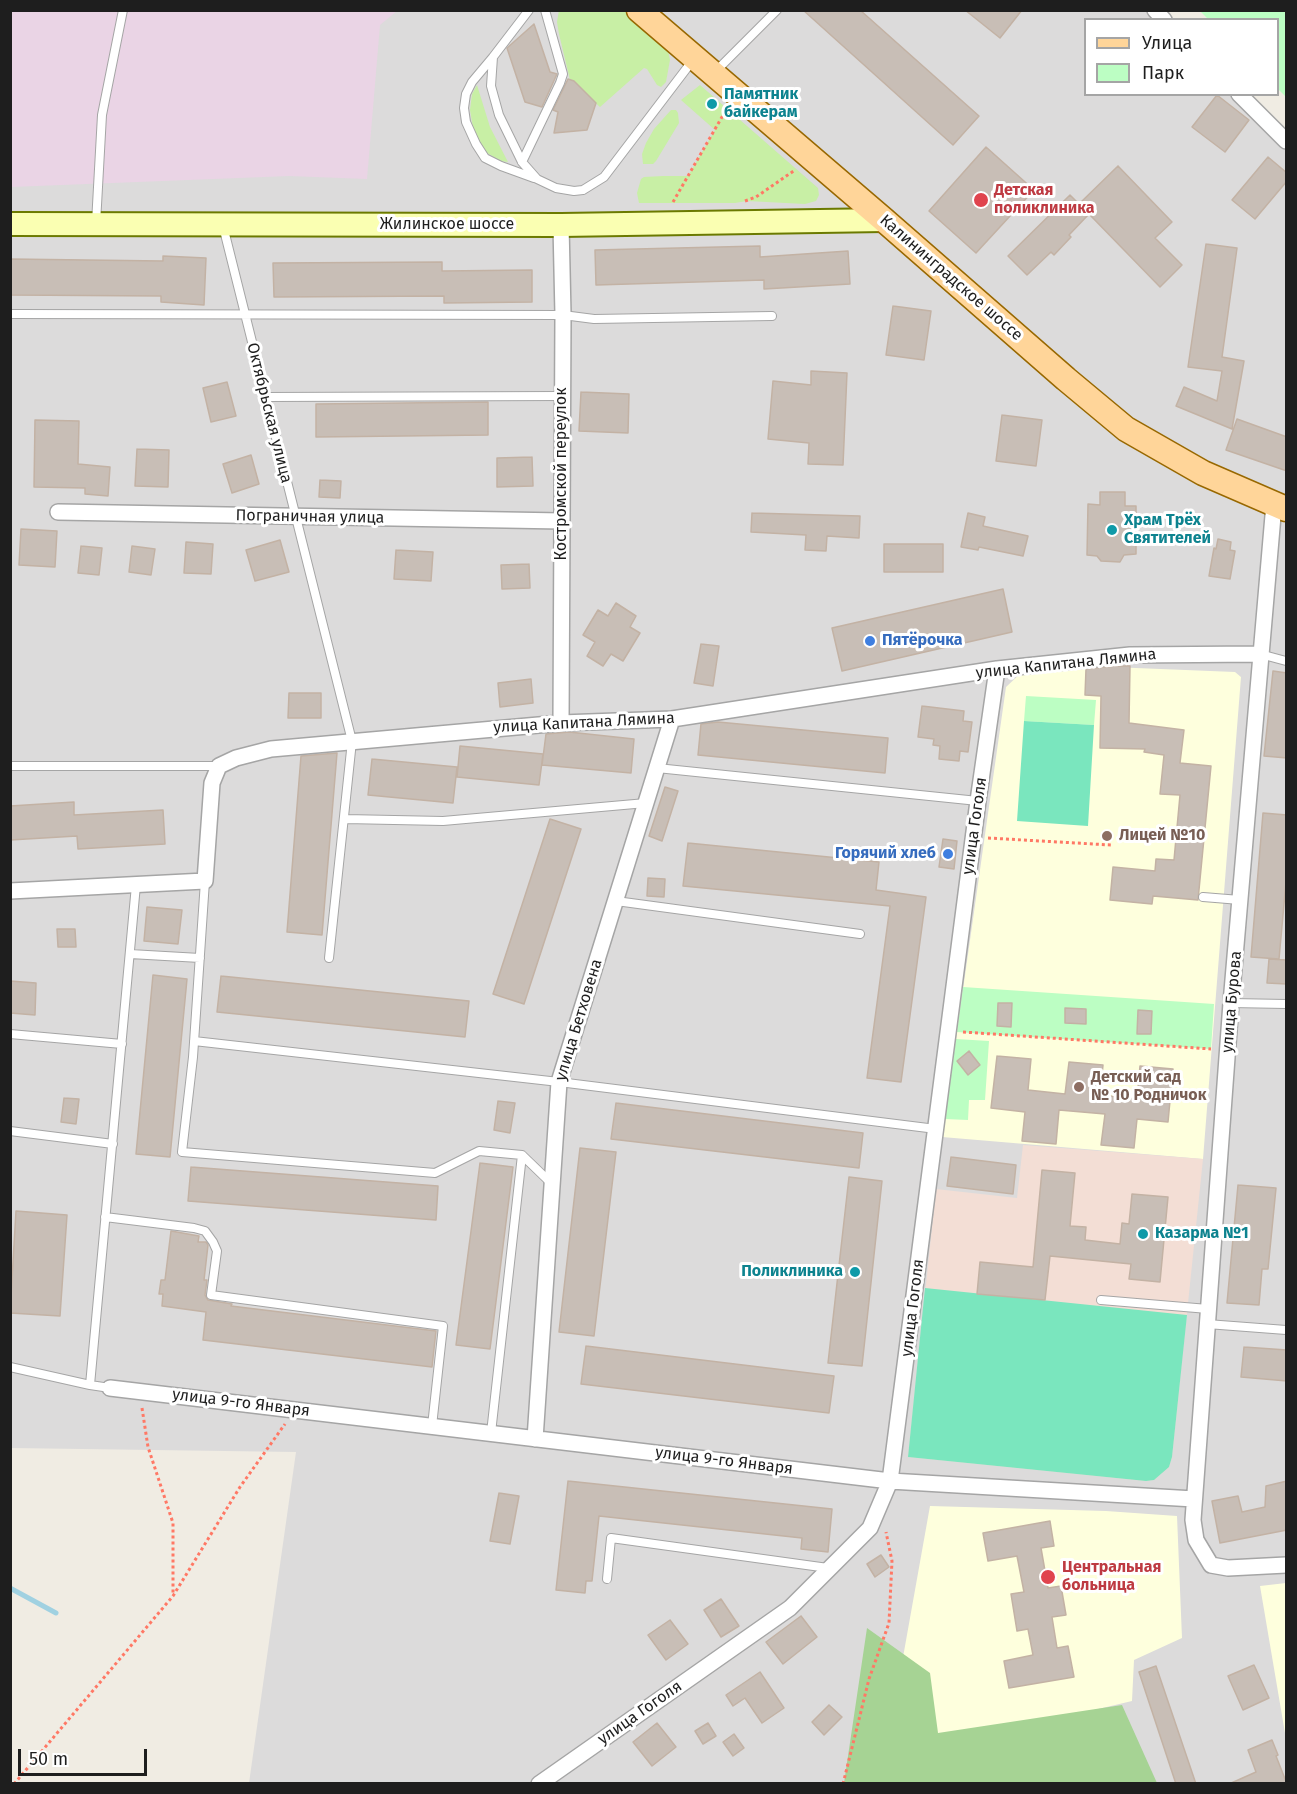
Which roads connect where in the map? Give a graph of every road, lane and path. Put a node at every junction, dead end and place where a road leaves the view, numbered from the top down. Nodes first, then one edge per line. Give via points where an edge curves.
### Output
1 (123, 10) edge
2 (529, 10) edge
3 (545, 10) edge
4 (639, 10) edge
5 (777, 10) edge
6 (494, 57) junction
7 (694, 58) junction
8 (712, 74) junction
9 (1241, 96) edge
10 (727, 108) dead end
11 (1287, 141) edge
12 (522, 162) junction
13 (796, 169) dead end
14 (537, 179) junction
15 (662, 202) dead end
16 (741, 202) dead end
17 (884, 220) junction
18 (10, 224) edge
19 (96, 224) junction
20 (223, 225) junction
21 (561, 225) junction
22 (245, 313) junction
23 (10, 314) edge
24 (563, 315) junction
25 (772, 316) dead end
26 (562, 396) junction
27 (265, 397) junction
28 (1280, 507) edge
29 (58, 512) dead end
30 (295, 516) junction
31 (562, 521) junction
32 (1260, 654) junction
33 (1287, 661) edge
34 (998, 669) junction
35 (672, 719) junction
36 (561, 723) junction
37 (352, 741) junction
38 (10, 766) edge
39 (219, 766) junction
40 (657, 768) junction
41 (978, 801) junction
42 (646, 803) junction
43 (345, 819) junction
44 (974, 837) junction
45 (1111, 845) dead end
46 (205, 881) junction
47 (135, 885) junction
48 (10, 891) edge
49 (1203, 897) dead end
50 (1240, 900) junction
51 (616, 901) junction
52 (860, 934) dead end
53 (130, 954) junction
54 (200, 958) junction
55 (329, 958) dead end
56 (1231, 1004) junction
57 (1287, 1004) edge
58 (961, 1032) dead end
59 (10, 1034) edge
60 (194, 1041) junction
61 (122, 1044) junction
62 (1228, 1050) junction
63 (559, 1082) junction
64 (936, 1129) junction
65 (10, 1131) edge
66 (113, 1144) junction
67 (522, 1155) junction
68 (552, 1184) junction
69 (105, 1217) junction
70 (1101, 1300) dead end
71 (1208, 1316) junction
72 (1287, 1330) edge
73 (10, 1366) edge
74 (90, 1385) junction
75 (110, 1388) joint
76 (140, 1391) junction
77 (294, 1410) junction
78 (432, 1426) junction
79 (491, 1433) junction
80 (535, 1439) junction
81 (891, 1480) junction
82 (1194, 1499) junction
83 (880, 1505) junction
84 (1287, 1565) edge
85 (830, 1569) junction
86 (607, 1579) dead end
87 (173, 1596) junction
88 (14, 1784) edge
89 (539, 1784) edge
90 (843, 1784) edge

1 - 19 lane via 102,116
2 - 6 lane
3 - 12 lane via 562,74
4 - 7 main road, Калининградское шоссе
5 - 8 lane
6 - 12 lane via 491,86 499,115
6 - 14 lane via 466,94 466,122 485,158
7 - 8 main road, Калининградское шоссе
7 - 14 lane via 604,177 574,191
8 - 17 main road, Калининградское шоссе
9 - 11 street
10 - 15 path via 674,202
12 - 14 lane
13 - 16 path via 756,197
17 - 21 street, Жилинское шоссе
17 - 28 main road, Калининградское шоссе via 1126,429 1203,473
18 - 19 street, Жилинское шоссе
19 - 20 street, Жилинское шоссе
20 - 21 street, Жилинское шоссе
20 - 22 lane, Октябрьская улица
21 - 24 street, Костромской переулок
22 - 23 lane
22 - 24 lane
22 - 27 lane, Октябрьская улица
24 - 25 lane via 594,319
24 - 26 street, Костромской переулок
26 - 27 lane
26 - 31 street, Костромской переулок
27 - 30 lane, Октябрьская улица
28 - 32 street, улица Бурова
29 - 30 street, Пограничная улица
30 - 31 street, Пограничная улица
30 - 37 lane, Октябрьская улица
31 - 36 street, Костромской переулок
32 - 33 lane
32 - 34 street, улица Капитана Лямина via 1130,655
32 - 50 street, улица Бурова
34 - 35 street, улица Капитана Лямина
34 - 41 street, улица Гоголя
35 - 36 street, улица Капитана Лямина
35 - 40 street, улица Бетховена
36 - 37 street, улица Капитана Лямина
37 - 39 street, улица Капитана Лямина via 271,749
37 - 43 lane, Октябрьская улица
38 - 39 lane
39 - 46 street via 212,783
40 - 41 lane
40 - 42 street, улица Бетховена
41 - 44 street, улица Гоголя
42 - 43 lane via 443,821
42 - 51 street, улица Бетховена
43 - 55 lane, Октябрьская улица
44 - 45 path
44 - 64 street, улица Гоголя
46 - 47 street
46 - 54 lane
47 - 48 street
47 - 53 lane
49 - 50 lane
50 - 56 street, улица Бурова
51 - 52 lane
51 - 63 street, улица Бетховена
53 - 54 lane
53 - 61 lane
54 - 60 lane
56 - 57 lane
56 - 62 street, улица Бурова
58 - 62 path
59 - 61 lane
60 - 63 lane
60 - 67 lane via 182,1152 435,1173 479,1151
61 - 66 lane
62 - 71 street, улица Бурова
63 - 64 lane
63 - 68 street, улица Бетховена
64 - 81 street, улица Гоголя
65 - 66 lane
66 - 69 lane
67 - 68 lane
67 - 79 lane
68 - 80 street, улица Бетховена
69 - 74 lane
69 - 78 lane via 205,1231 217,1251 212,1295 443,1326
70 - 71 lane
71 - 72 lane
71 - 82 street, улица Бурова
73 - 74 lane
74 - 75 lane
75 - 76 street, улица 9-го Января
76 - 77 street, улица 9-го Января
76 - 87 path via 148,1447 173,1523
77 - 78 street, улица 9-го Января
77 - 87 path via 240,1487
78 - 79 street, улица 9-го Января
79 - 80 street, улица 9-го Января
80 - 81 street, улица 9-го Января
81 - 82 street, улица 9-го Января
81 - 83 street, улица Гоголя
82 - 84 street via 1196,1540 1211,1565
83 - 85 street, улица Гоголя via 870,1528
83 - 90 path via 892,1562 889,1623 869,1679
85 - 86 lane via 611,1538
85 - 89 street, улица Гоголя via 790,1608
87 - 88 path

